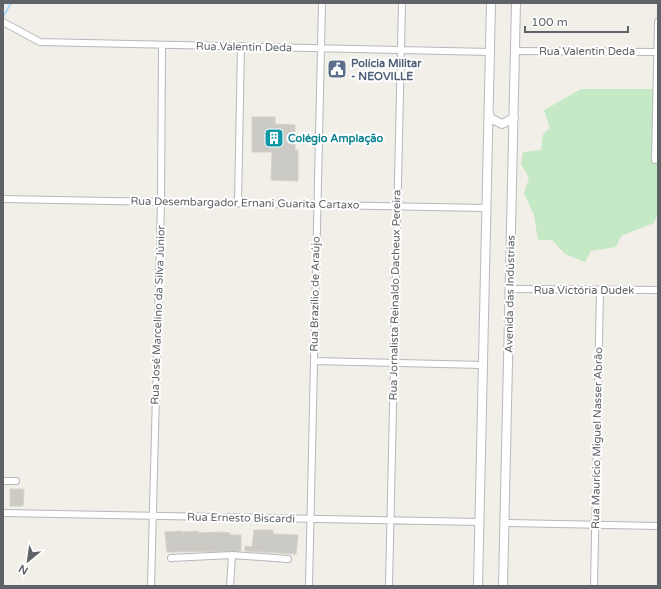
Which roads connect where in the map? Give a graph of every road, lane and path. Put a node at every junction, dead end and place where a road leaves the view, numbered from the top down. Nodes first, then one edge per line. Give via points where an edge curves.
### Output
1 (322, 3) edge
2 (402, 3) edge
3 (491, 3) edge
4 (516, 3) edge
5 (658, 22) edge
6 (5, 24) edge
7 (162, 45) junction
8 (241, 46) junction
9 (321, 48) junction
10 (401, 50) junction
11 (515, 51) junction
12 (490, 52) junction
13 (658, 52) edge
14 (488, 112) junction
15 (514, 118) junction
16 (655, 160) dead end
17 (3, 199) edge
18 (161, 202) junction
19 (238, 203) junction
20 (317, 204) junction
21 (397, 206) junction
22 (486, 208) junction
23 (510, 289) junction
24 (600, 290) junction
25 (658, 290) edge
26 (314, 362) junction
27 (394, 363) junction
28 (483, 365) junction
29 (4, 480) edge
30 (16, 481) dead end
31 (3, 513) edge
32 (152, 516) junction
33 (311, 519) junction
34 (390, 521) junction
35 (480, 522) junction
36 (505, 523) junction
37 (595, 525) junction
38 (658, 526) edge
39 (232, 554) junction
40 (171, 558) dead end
41 (288, 559) dead end
42 (151, 586) edge
43 (230, 586) edge
44 (309, 586) edge
45 (389, 586) edge
46 (478, 586) edge
47 (503, 586) edge
48 (594, 586) edge

1 - 9 street, Rua Brazílio de Araújo
2 - 10 street, Rua Jornalista Reinaldo Dacheux Pereira
3 - 12 main road
4 - 11 main road, Avenida das Indústrias
5 - 13 street
6 - 7 street, Rua Valentin Deda via 40,42
7 - 8 street, Rua Valentin Deda
7 - 18 street, Rua José Marcelino da Silva Júnior
8 - 9 street, Rua Valentin Deda
8 - 19 street
9 - 10 street, Rua Valentin Deda
9 - 20 street, Rua Brazílio de Araújo
10 - 12 street, Rua Valentin Deda
10 - 21 street, Rua Jornalista Reinaldo Dacheux Pereira
11 - 13 street, Rua Valentin Deda
11 - 15 main road, Avenida das Indústrias
12 - 14 main road
13 - 16 street
14 - 15 main road via 490,118 496,122 508,123
14 - 22 main road
15 - 23 main road, Avenida das Indústrias
17 - 18 street, Rua Desembargador Ernani Guarita Cartaxo
18 - 19 street, Rua Desembargador Ernani Guarita Cartaxo
18 - 32 street, Rua José Marcelino da Silva Júnior
19 - 20 street, Rua Desembargador Ernani Guarita Cartaxo
20 - 21 street, Rua Desembargador Ernani Guarita Cartaxo
20 - 26 street, Rua Brazílio de Araújo
21 - 22 street, Rua Desembargador Ernani Guarita Cartaxo
21 - 27 street, Rua Jornalista Reinaldo Dacheux Pereira
22 - 28 main road
23 - 24 street, Rua Victória Dudek
23 - 36 main road, Avenida das Indústrias
24 - 25 street, Rua Victória Dudek
24 - 37 street, Rua Maurício Miguel Nasser Abrão
26 - 27 street
26 - 33 street, Rua Brazílio de Araújo
27 - 28 street
27 - 34 street, Rua Jornalista Reinaldo Dacheux Pereira
28 - 35 main road
29 - 30 street
31 - 32 street, Rua Ernesto Biscardi
32 - 33 street, Rua Ernesto Biscardi
32 - 42 street, Rua José Marcelino da Silva Júnior
33 - 34 street, Rua Ernesto Biscardi
33 - 44 street, Rua Brazílio de Araújo
34 - 35 street, Rua Ernesto Biscardi
34 - 45 street, Rua Jornalista Reinaldo Dacheux Pereira
35 - 46 main road
36 - 37 street
36 - 47 main road, Avenida das Indústrias
37 - 38 street
37 - 48 street, Rua Maurício Miguel Nasser Abrão
39 - 40 street
39 - 41 street
39 - 43 street

